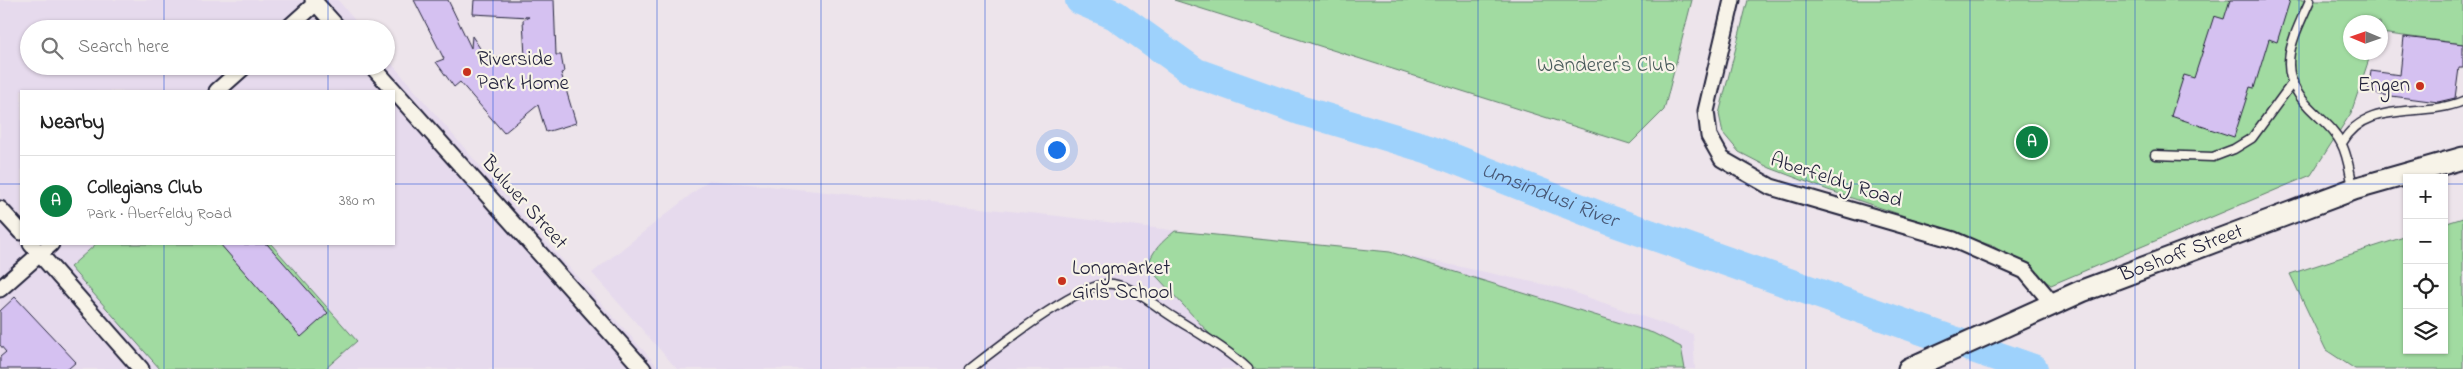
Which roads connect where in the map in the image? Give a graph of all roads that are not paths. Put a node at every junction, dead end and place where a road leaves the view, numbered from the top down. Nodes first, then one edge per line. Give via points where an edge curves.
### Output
1 (1732, 0) edge
2 (2310, 0) edge
3 (314, 1) edge
4 (296, 20) edge
5 (331, 20) edge
6 (235, 75) edge
7 (380, 75) edge
8 (2293, 82) junction
9 (218, 90) edge
10 (393, 90) edge
11 (395, 92) edge
12 (2463, 101) edge
13 (2342, 143) junction
14 (2155, 155) dead end
15 (2463, 158) edge
16 (2354, 189) junction
17 (0, 209) edge
18 (20, 231) edge
19 (41, 247) edge
20 (0, 289) edge
21 (2053, 304) junction
22 (141, 369) edge
23 (643, 369) edge
24 (970, 369) edge
25 (1248, 369) edge
26 (1909, 369) edge

1 - 21 street, Aberfeldy Road via 1706,111 1709,136 1722,159 1771,188 1954,240 2025,272
2 - 8 lane via 2290,46 2288,60
3 - 4 street
3 - 5 street
6 - 9 street
7 - 10 street, Bulwer Street
8 - 13 lane via 2306,105
8 - 14 lane via 2252,138 2234,149 2213,157
11 - 23 street, Bulwer Street
12 - 13 lane via 2447,108 2380,114 2365,119 2349,131
13 - 16 lane
15 - 16 main road, Boshoff Street
16 - 21 main road, Boshoff Street
17 - 18 street
19 - 20 street
19 - 22 street
21 - 26 main road, Boshoff Street
24 - 25 lane via 1024,328 1089,288 1111,284 1131,290

